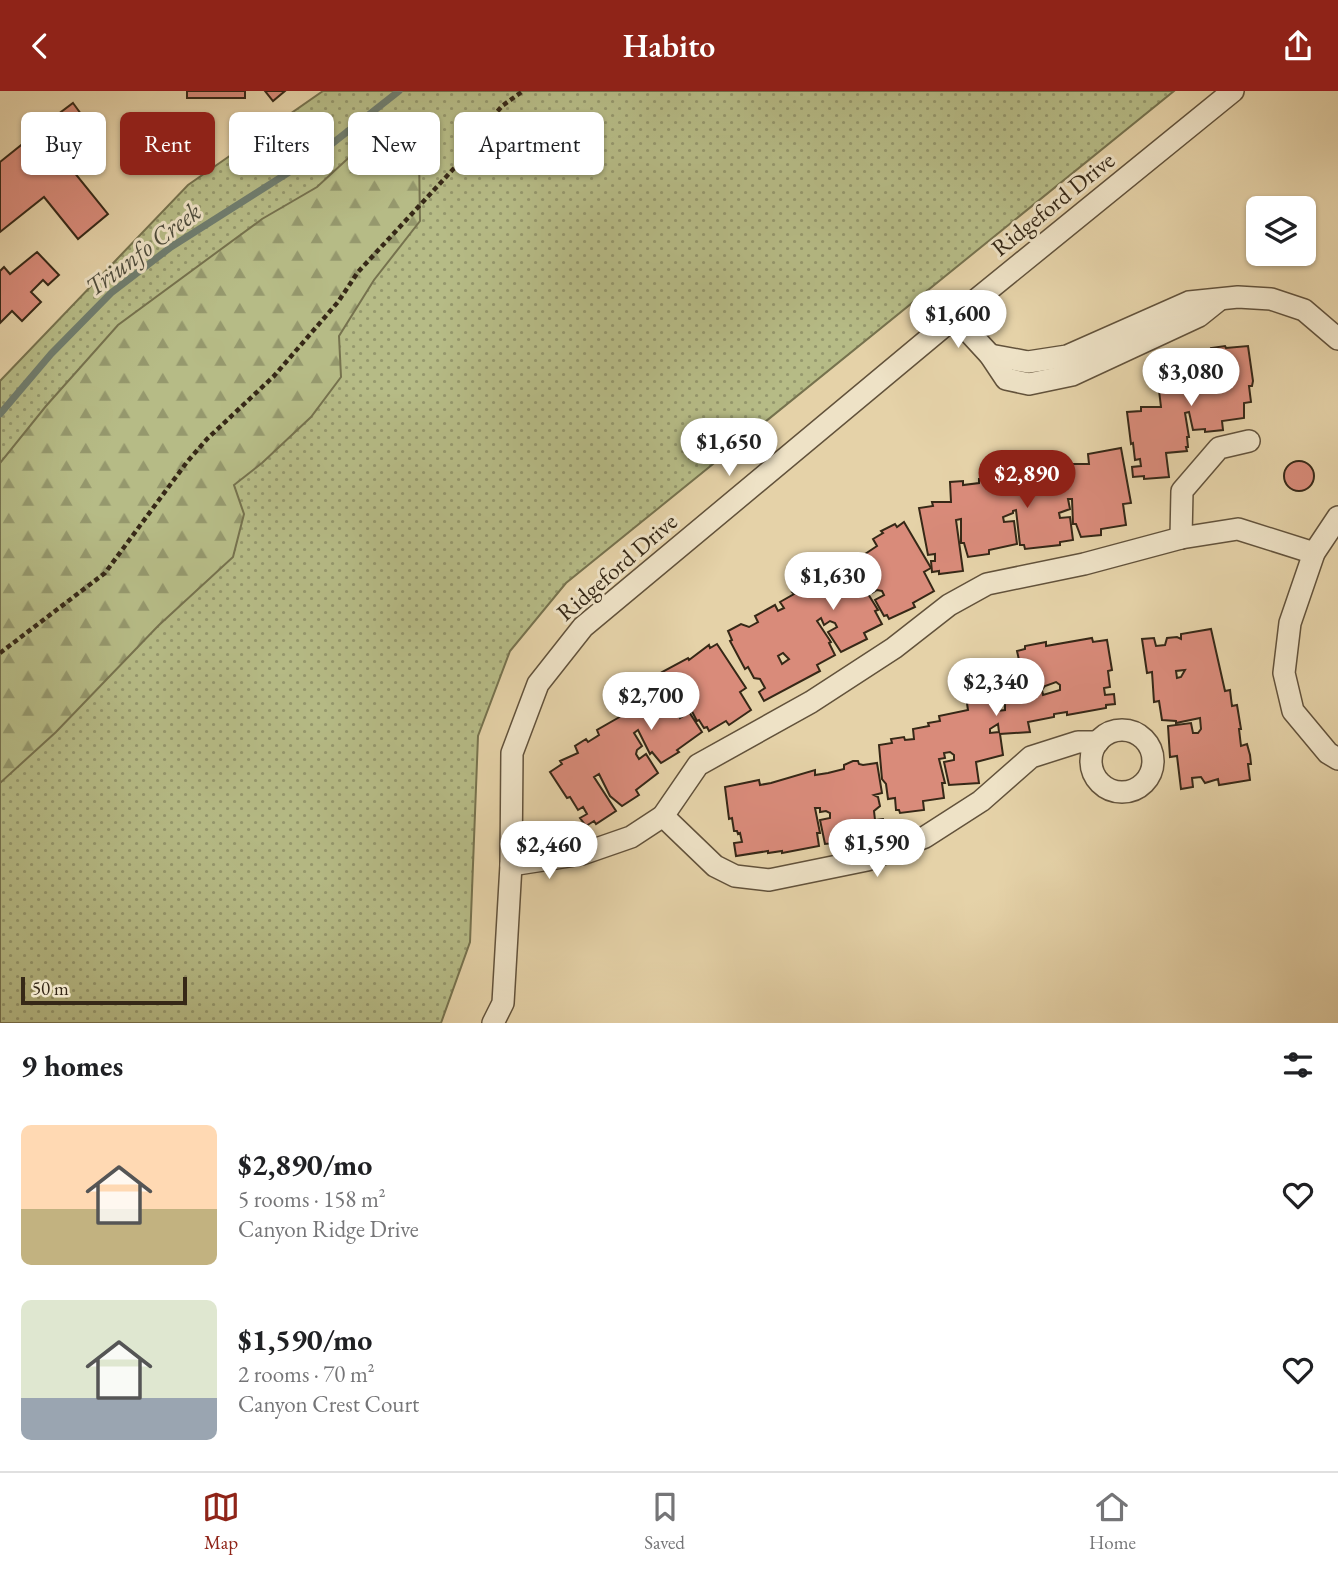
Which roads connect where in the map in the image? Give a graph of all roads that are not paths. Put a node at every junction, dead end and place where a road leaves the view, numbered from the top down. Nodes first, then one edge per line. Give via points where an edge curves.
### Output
1 (1233, 91) edge
2 (955, 317) junction
3 (1338, 339) edge
4 (1249, 440) dead end
5 (1338, 517) edge
6 (1181, 538) junction
7 (1314, 553) junction
8 (1098, 742) dead end
9 (1338, 759) edge
10 (663, 817) junction
11 (511, 865) junction
12 (493, 1023) edge

1 - 2 street, Ridgeford Drive
2 - 3 street via 1006,379 1029,384 1072,375 1199,316 1219,300 1238,297 1270,299 1304,310
2 - 11 street, Ridgeford Drive via 583,627 538,684 512,753
4 - 6 street via 1219,449 1182,491
5 - 7 street
6 - 7 street via 1238,529
6 - 10 street via 987,584 949,605 811,702 698,765
7 - 9 street via 1290,623 1284,673 1293,711
8 - 10 street via 1078,742 1031,757 981,801 925,837 867,860 769,880 735,876 715,866
10 - 11 street via 631,837 582,854
11 - 12 street, Ridgeford Drive via 503,1003

